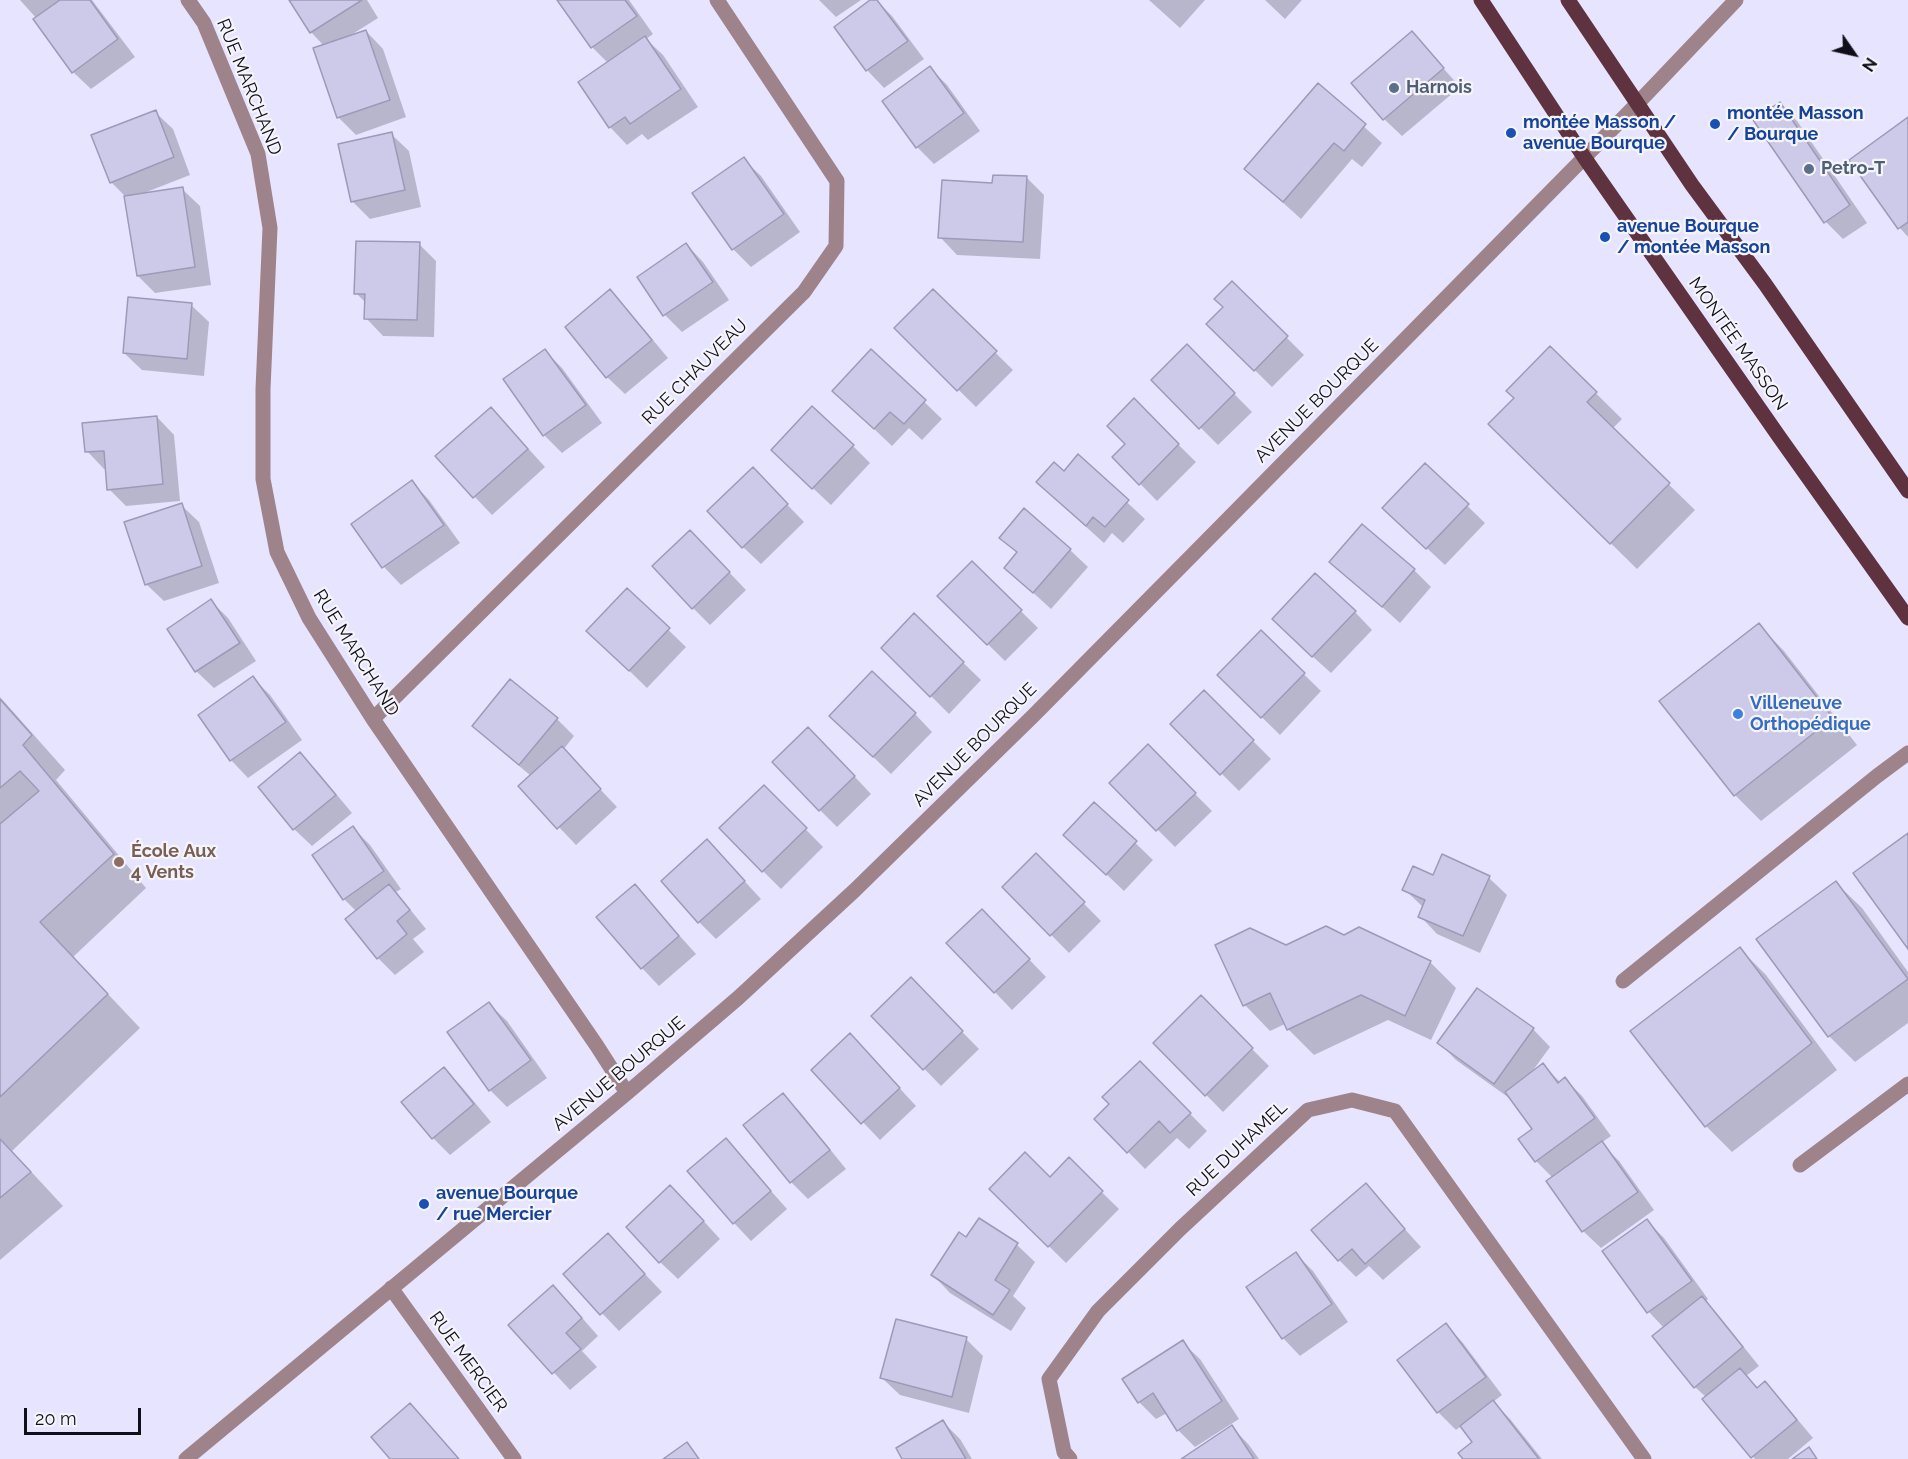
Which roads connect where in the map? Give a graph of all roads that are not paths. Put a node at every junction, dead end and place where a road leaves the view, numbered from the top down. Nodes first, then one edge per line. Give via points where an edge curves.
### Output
1 (188, 0) edge
2 (717, 0) edge
3 (1481, 0) edge
4 (1568, 0) edge
5 (1736, 0) edge
6 (1636, 105) junction
7 (1584, 157) junction
8 (1908, 491) edge
9 (1908, 618) edge
10 (373, 719) junction
11 (1908, 753) edge
12 (1623, 981) dead end
13 (1908, 1084) edge
14 (627, 1094) junction
15 (1800, 1165) dead end
16 (391, 1288) junction
17 (186, 1459) edge
18 (513, 1459) edge
19 (1070, 1459) edge
20 (1644, 1459) edge

1 - 10 street, RUE MARCHAND via 204,23 258,154 269,218 263,479 277,552 309,618
2 - 10 street, RUE CHAUVEAU via 837,181 836,246 804,292
3 - 7 main road, MONTÉE MASSON
4 - 6 main road
5 - 6 street, AVENUE BOURQUE
6 - 7 street, AVENUE BOURQUE
6 - 8 main road
7 - 9 main road, MONTÉE MASSON
7 - 14 street, AVENUE BOURQUE via 966,782 747,991
10 - 14 street, RUE MARCHAND
11 - 12 street
13 - 15 street
14 - 16 street, AVENUE BOURQUE
16 - 17 street, AVENUE BOURQUE
16 - 18 street, RUE MERCIER
19 - 20 street, RUE DUHAMEL via 1064,1452 1049,1379 1098,1311 1308,1110 1352,1100 1395,1111

